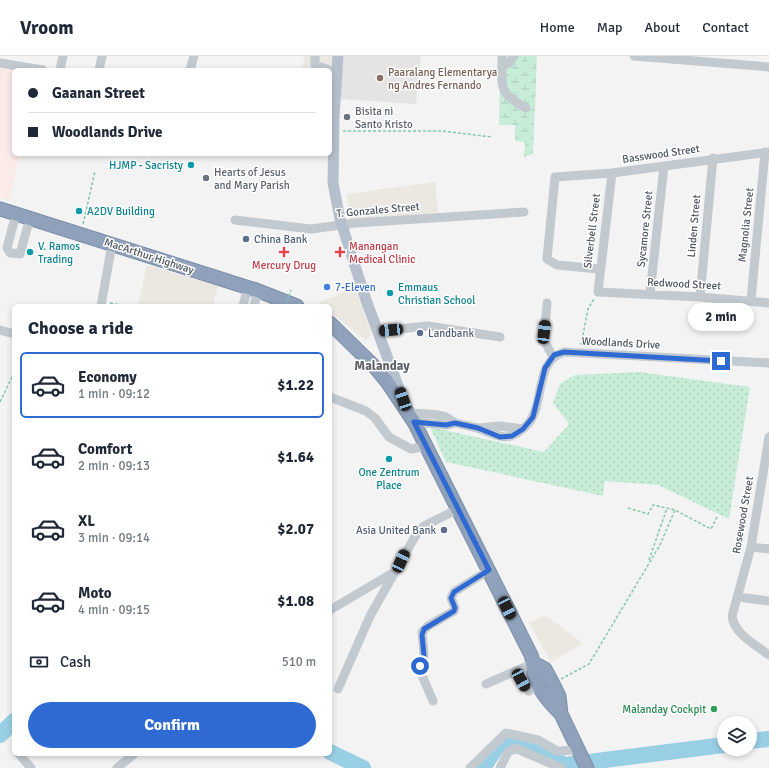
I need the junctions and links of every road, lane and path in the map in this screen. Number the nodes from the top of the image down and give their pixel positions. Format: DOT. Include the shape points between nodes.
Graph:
graph roads {
  1 [pos="63,56"];
  2 [pos="102,56"];
  3 [pos="194,56"];
  4 [pos="315,56"];
  5 [pos="338,56"];
  6 [pos="502,56"];
  7 [pos="514,56"];
  8 [pos="634,56"];
  9 [pos="668,58"];
  10 [pos="2,61"];
  11 [pos="502,67"];
  12 [pos="769,67"];
  13 [pos="34,68"];
  14 [pos="60,68"];
  15 [pos="99,68"];
  16 [pos="191,68"];
  17 [pos="324,68"];
  18 [pos="332,71"];
  19 [pos="526,108"];
  20 [pos="332,117"];
  21 [pos="334,131"];
  22 [pos="492,137"];
  23 [pos="767,152"];
  24 [pos="713,158"];
  25 [pos="664,166"];
  26 [pos="95,171"];
  27 [pos="612,173"];
  28 [pos="0,209"];
  29 [pos="524,212"];
  30 [pos="16,214"];
  31 [pos="30,218"];
  32 [pos="235,220"];
  33 [pos="342,226"];
  34 [pos="81,234"];
  35 [pos="112,244"];
  36 [pos="599,269"];
  37 [pos="253,289"];
  38 [pos="291,290"];
  39 [pos="598,292"];
  40 [pos="650,294"];
  41 [pos="700,296"];
  42 [pos="751,300"];
  43 [pos="547,303"];
  44 [pos="769,303"];
  45 [pos="101,304"];
  46 [pos="244,304"];
  47 [pos="254,304"];
  48 [pos="287,304"];
  49 [pos="292,304"];
  50 [pos="332,325"];
  51 [pos="0,330"];
  52 [pos="378,331"];
  53 [pos="12,333"];
  54 [pos="500,337"];
  55 [pos="384,347"];
  56 [pos="581,353"];
  57 [pos="553,357"];
  58 [pos="769,363"];
  59 [pos="374,366"];
  60 [pos="12,377"];
  61 [pos="332,398"];
  62 [pos="0,402"];
  63 [pos="410,415"];
  64 [pos="769,437"];
  65 [pos="426,446"];
  66 [pos="628,508"];
  67 [pos="667,508"];
  68 [pos="458,509"];
  69 [pos="675,510"];
  70 [pos="717,517"];
  71 [pos="751,547"];
  72 [pos="769,549"];
  73 [pos="649,561"];
  74 [pos="397,570"];
  75 [pos="489,570"];
  76 [pos="738,597"];
  77 [pos="769,601"];
  78 [pos="332,609"];
  79 [pos="769,655"];
  80 [pos="534,663"];
  81 [pos="516,671"];
  82 [pos="486,684"];
  83 [pos="553,684"];
  84 [pos="539,685"];
  85 [pos="338,689"];
  86 [pos="433,701"];
  87 [pos="561,714"];
  88 [pos="580,753"];
  89 [pos="21,756"];
  90 [pos="132,756"];
  91 [pos="31,768"];
  92 [pos="117,768"];
  93 [pos="470,768"];
  94 [pos="500,768"];
  95 [pos="561,768"];
  96 [pos="586,768"];
  1 -- 14 [label="street"];
  2 -- 15 [label="street"];
  3 -- 16 [label="street"];
  4 -- 17 [label="street" via="315,65"];
  5 -- 18 [label="main road"];
  6 -- 11 [label="street"];
  7 -- 11 [label="street"];
  8 -- 9 [label="street"];
  9 -- 12 [label="street"];
  10 -- 13 [label="street"];
  11 -- 19 [label="street" via="503,90 506,96"];
  18 -- 20 [label="main road"];
  20 -- 21 [label="main road"];
  21 -- 22 [label="path" via="442,131"];
  21 -- 33 [label="main road" via="333,183"];
  23 -- 24 [label="street, Basswood Street"];
  23 -- 42 [label="street, Magnolia Street"];
  24 -- 25 [label="street, Basswood Street"];
  24 -- 41 [label="street, Linden Street"];
  25 -- 27 [label="street, Basswood Street"];
  25 -- 40 [label="street, Sycamore Street"];
  26 -- 34 [label="path"];
  27 -- 36 [label="street, Silverbell Street"];
  27 -- 36 [label="street, Basswood Street" via="555,177 547,259 557,265"];
  28 -- 30 [label="highway, MacArthur Highway"];
  29 -- 33 [label="street, T. Gonzales Street"];
  30 -- 31 [label="highway, MacArthur Highway"];
  30 -- 31 [label="street" via="7,248 10,253 20,254"];
  31 -- 34 [label="highway, MacArthur Highway"];
  32 -- 33 [label="street, T. Gonzales Street" via="302,230"];
  33 -- 52 [label="main road"];
  34 -- 35 [label="highway, MacArthur Highway"];
  35 -- 37 [label="highway, MacArthur Highway"];
  35 -- 45 [label="street"];
  36 -- 39 [label="street, Silverbell Street"];
  37 -- 46 [label="street"];
  37 -- 47 [label="street"];
  37 -- 48 [label="highway, MacArthur Highway"];
  38 -- 49 [label="path, bridge"];
  39 -- 40 [label="street, Redwood Street"];
  39 -- 56 [label="path" via="588,309"];
  40 -- 41 [label="street, Redwood Street"];
  41 -- 42 [label="street, Redwood Street"];
  42 -- 44 [label="street, Redwood Street"];
  43 -- 57 [label="street" via="544,340"];
  50 -- 59 [label="highway"];
  51 -- 53 [label="street"];
  52 -- 54 [label="street" via="428,326"];
  52 -- 55 [label="main road"];
  55 -- 59 [label="main road"];
  55 -- 63 [label="main road"];
  56 -- 57 [label="street, Woodlands Drive" via="564,352"];
  56 -- 58 [label="street, Woodlands Drive"];
  57 -- 63 [label="street" via="545,368 533,417 523,429 499,426 478,428 455,423 446,425"];
  59 -- 63 [label="highway"];
  60 -- 62 [label="path"];
  61 -- 65 [label="street" via="366,411 375,418 388,436 411,449"];
  63 -- 65 [label="highway"];
  64 -- 71 [label="street, Rosewood Street"];
  65 -- 68 [label="highway"];
  66 -- 67 [label="path" via="648,514 653,505"];
  67 -- 69 [label="path"];
  67 -- 73 [label="path"];
  68 -- 74 [label="street" via="420,530"];
  68 -- 75 [label="highway"];
  69 -- 70 [label="path" via="711,529"];
  69 -- 73 [label="path" via="660,545"];
  71 -- 72 [label="street"];
  71 -- 76 [label="street, Rosewood Street"];
  73 -- 83 [label="path" via="589,664"];
  74 -- 78 [label="street"];
  74 -- 85 [label="street" via="370,616"];
  75 -- 80 [label="highway"];
  75 -- 86 [label="street" via="454,592 451,598 454,611 422,632 424,656 420,671"];
  76 -- 77 [label="street"];
  76 -- 79 [label="street, Rosewood Street" via="732,616 736,629"];
  80 -- 81 [label="street"];
  80 -- 83 [label="highway" via="545,669"];
  80 -- 84 [label="highway" via="534,674"];
  81 -- 82 [label="street"];
  81 -- 84 [label="street" via="528,691"];
  83 -- 87 [label="highway" via="559,696"];
  84 -- 87 [label="highway" via="548,701"];
  87 -- 88 [label="highway"];
  88 -- 93 [label="street" via="557,751 538,740 506,733"];
  88 -- 96 [label="highway"];
  89 -- 91 [label="street"];
  90 -- 92 [label="street"];
  94 -- 95 [label="street" via="508,752 516,748"];
}
